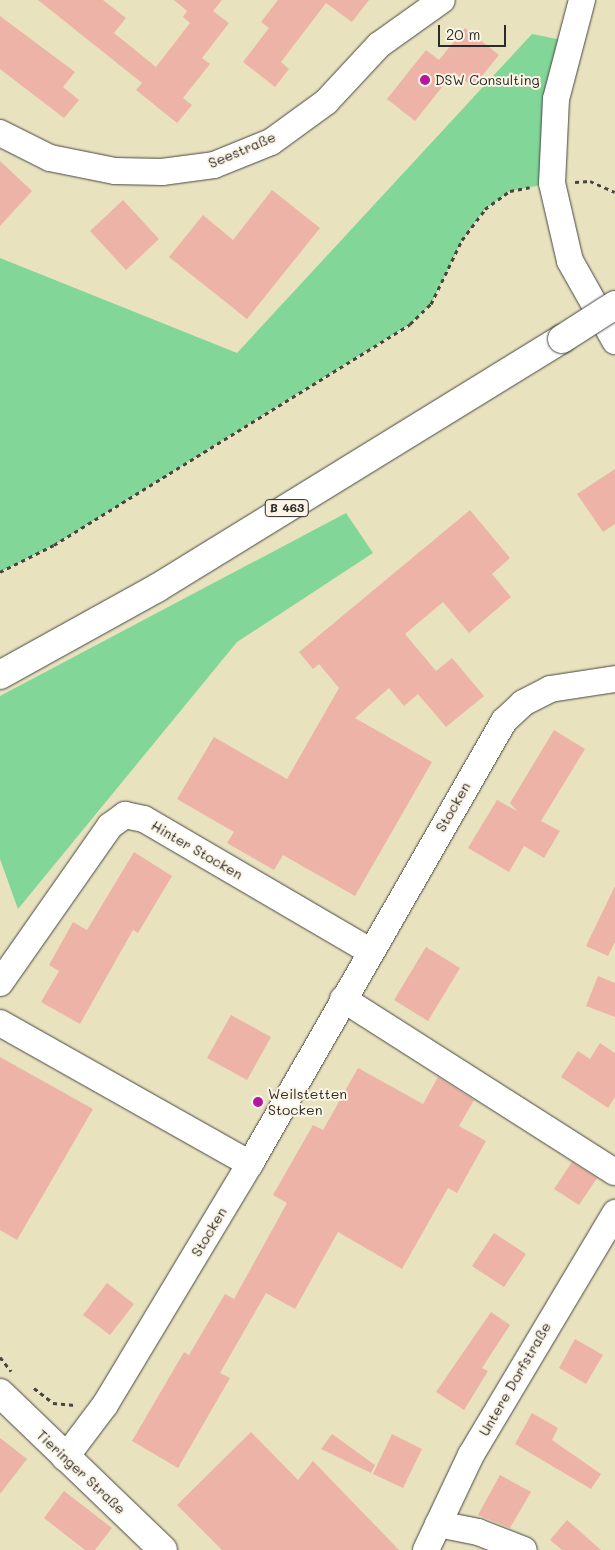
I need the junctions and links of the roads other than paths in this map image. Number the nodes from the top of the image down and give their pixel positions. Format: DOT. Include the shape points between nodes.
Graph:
graph roads {
  1 [pos="442,0"];
  2 [pos="582,0"];
  3 [pos="0,134"];
  4 [pos="615,305"];
  5 [pos="615,341"];
  6 [pos="3,673"];
  7 [pos="615,679"];
  8 [pos="370,951"];
  9 [pos="0,983"];
  10 [pos="343,999"];
  11 [pos="0,1022"];
  12 [pos="250,1164"];
  13 [pos="615,1172"];
  14 [pos="615,1213"];
  15 [pos="10,1385"];
  16 [pos="65,1458"];
  17 [pos="438,1524"];
  18 [pos="163,1550"];
  19 [pos="426,1550"];
  20 [pos="524,1550"];
  1 -- 3 [label="street, Seestraße" via="379,45 318,108 271,142 214,165 162,172 115,171 50,158"];
  2 -- 5 [label="street" via="556,99 552,183 570,261"];
  4 -- 6 [label="main road, B 463, bridge" via="156,588"];
  7 -- 8 [label="street, Stocken" via="550,689 523,703 504,721"];
  8 -- 9 [label="street, Hinter Stocken" via="144,820 125,815 110,826"];
  8 -- 10 [label="street, Stocken"];
  10 -- 12 [label="street, Stocken"];
  10 -- 13 [label="street"];
  11 -- 12 [label="street"];
  12 -- 16 [label="street, Stocken" via="106,1405"];
  14 -- 17 [label="street, Untere Dorfstraße" via="471,1455"];
  15 -- 16 [label="main road, Tieringer Straße"];
  16 -- 18 [label="main road, Tieringer Straße"];
  17 -- 19 [label="street, Untere Dorfstraße"];
  17 -- 20 [label="street" via="478,1532"];
}
